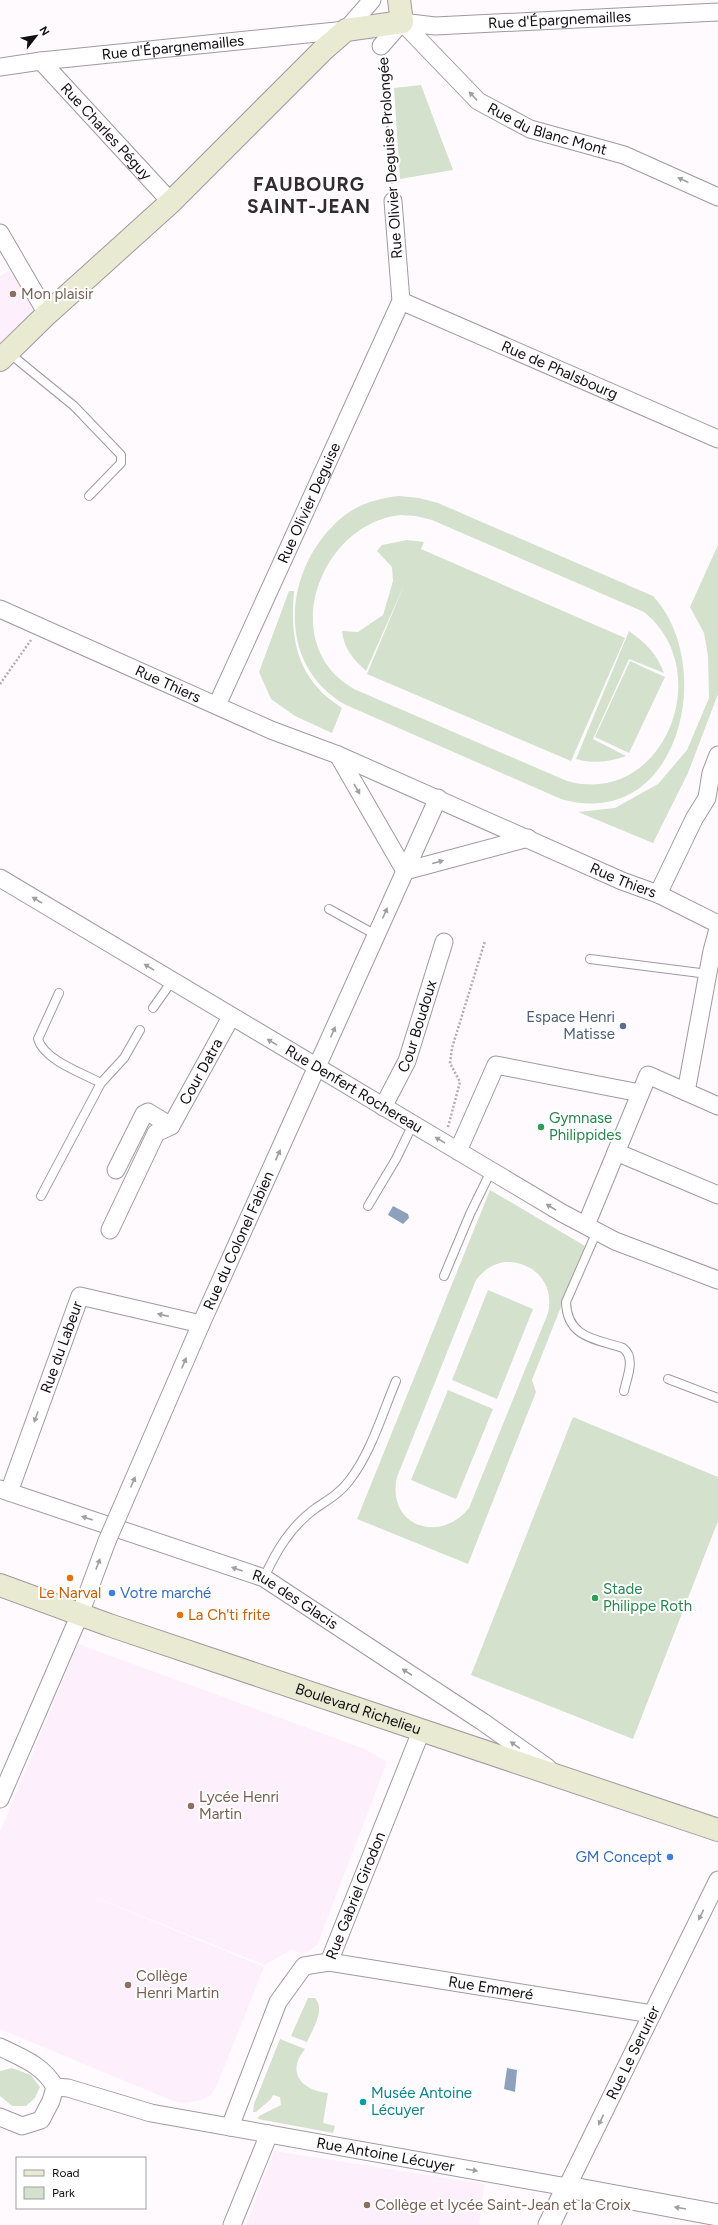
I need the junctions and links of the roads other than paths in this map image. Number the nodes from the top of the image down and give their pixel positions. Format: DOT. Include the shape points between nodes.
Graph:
graph roads {
  1 [pos="372,0"];
  2 [pos="399,0"];
  3 [pos="718,12"];
  4 [pos="402,22"];
  5 [pos="346,30"];
  6 [pos="381,46"];
  7 [pos="41,61"];
  8 [pos="0,67"];
  9 [pos="718,197"];
  10 [pos="393,201"];
  11 [pos="171,202"];
  12 [pos="0,233"];
  13 [pos="401,301"];
  14 [pos="47,314"];
  15 [pos="4,356"];
  16 [pos="718,439"];
  17 [pos="89,496"];
  18 [pos="0,609"];
  19 [pos="217,704"];
  20 [pos="338,755"];
  21 [pos="718,755"];
  22 [pos="438,798"];
  23 [pos="712,800"];
  24 [pos="528,838"];
  25 [pos="405,871"];
  26 [pos="0,878"];
  27 [pos="658,894"];
  28 [pos="329,910"];
  29 [pos="718,924"];
  30 [pos="718,929"];
  31 [pos="376,935"];
  32 [pos="444,942"];
  33 [pos="590,959"];
  34 [pos="708,974"];
  35 [pos="172,981"];
  36 [pos="60,993"];
  37 [pos="153,1008"];
  38 [pos="231,1017"];
  39 [pos="140,1030"];
  40 [pos="318,1068"];
  41 [pos="102,1083"];
  42 [pos="686,1092"];
  43 [pos="640,1093"];
  44 [pos="718,1106"];
  45 [pos="383,1107"];
  46 [pos="413,1124"];
  47 [pos="171,1126"];
  48 [pos="451,1147"];
  49 [pos="616,1152"];
  50 [pos="116,1170"];
  51 [pos="491,1171"];
  52 [pos="718,1195"];
  53 [pos="41,1196"];
  54 [pos="368,1206"];
  55 [pos="591,1228"];
  56 [pos="110,1230"];
  57 [pos="444,1276"];
  58 [pos="718,1280"];
  59 [pos="200,1324"];
  60 [pos="668,1379"];
  61 [pos="396,1382"];
  62 [pos="624,1391"];
  63 [pos="718,1398"];
  64 [pos="5,1490"];
  65 [pos="264,1578"];
  66 [pos="0,1585"];
  67 [pos="80,1614"];
  68 [pos="422,1729"];
  69 [pos="558,1775"];
  70 [pos="0,1799"];
  71 [pos="718,1830"];
  72 [pos="718,1880"];
  73 [pos="328,1962"];
  74 [pos="652,2014"];
  75 [pos="0,2047"];
  76 [pos="55,2087"];
  77 [pos="0,2117"];
  78 [pos="230,2127"];
  79 [pos="269,2134"];
  80 [pos="568,2188"];
  81 [pos="718,2215"];
  82 [pos="232,2225"];
  83 [pos="549,2225"];
  1 -- 5 [label="street"];
  2 -- 4 [label="main road"];
  3 -- 4 [label="street, Rue d'Épargnemailles" via="435,26"];
  4 -- 5 [label="main road"];
  4 -- 6 [label="street, Rue Olivier Deguise Prolongée"];
  9 -- 4 [label="street, Rue du Blanc Mont, one-way" via="624,155 530,129 478,101"];
  5 -- 7 [label="street, Rue d'Épargnemailles"];
  5 -- 11 [label="main road"];
  7 -- 8 [label="street, Rue d'Épargnemailles"];
  7 -- 11 [label="street, Rue Charles Péguy"];
  10 -- 13 [label="street, Rue Olivier Deguise Prolongée"];
  11 -- 14 [label="main road"];
  12 -- 14 [label="street"];
  13 -- 16 [label="street, Rue de Phalsbourg"];
  13 -- 19 [label="street, Rue Olivier Deguise"];
  14 -- 15 [label="main road"];
  15 -- 17 [label="lane" via="74,406 122,455 122,463"];
  18 -- 19 [label="street, Rue Thiers"];
  19 -- 20 [label="street, Rue Thiers" via="271,730"];
  20 -- 22 [label="street, Rue Thiers"];
  20 -- 25 [label="street, one-way"];
  21 -- 23 [label="street" via="711,772"];
  22 -- 24 [label="street, Rue Thiers"];
  22 -- 25 [label="street, Rue du Colonel Fabien"];
  23 -- 27 [label="street" via="694,819"];
  25 -- 24 [label="street, one-way"];
  24 -- 27 [label="street, Rue Thiers" via="622,881"];
  31 -- 25 [label="street, Rue du Colonel Fabien, one-way"];
  35 -- 26 [label="street, Rue Denfert Rochereau, one-way"];
  27 -- 29 [label="street, Rue Thiers"];
  28 -- 31 [label="lane"];
  30 -- 34 [label="street"];
  40 -- 31 [label="street, Rue du Colonel Fabien, one-way"];
  32 -- 45 [label="street, Cour Boudoux" via="407,1062"];
  33 -- 34 [label="lane"];
  34 -- 42 [label="street"];
  35 -- 37 [label="lane"];
  35 -- 38 [label="street, Rue Denfert Rochereau"];
  36 -- 41 [label="lane" via="38,1039 40,1047 48,1054"];
  40 -- 38 [label="street, Rue Denfert Rochereau, one-way"];
  38 -- 47 [label="street, Cour Datra"];
  39 -- 41 [label="lane" via="124,1058"];
  40 -- 45 [label="street, Rue Denfert Rochereau"];
  59 -- 40 [label="street, Rue du Colonel Fabien, one-way"];
  41 -- 53 [label="lane"];
  42 -- 43 [label="street" via="648,1075"];
  42 -- 44 [label="street"];
  43 -- 48 [label="street" via="496,1064"];
  43 -- 49 [label="street"];
  45 -- 46 [label="street, Rue Denfert Rochereau"];
  48 -- 46 [label="street, Rue Denfert Rochereau, one-way"];
  46 -- 54 [label="lane"];
  47 -- 50 [label="street" via="148,1112 144,1114"];
  47 -- 56 [label="street" via="156,1132"];
  48 -- 51 [label="street, Rue Denfert Rochereau"];
  49 -- 52 [label="street"];
  49 -- 55 [label="street"];
  55 -- 51 [label="street, Rue Denfert Rochereau, one-way"];
  51 -- 57 [label="lane"];
  55 -- 58 [label="street, Rue Denfert Rochereau" via="615,1241"];
  55 -- 62 [label="lane" via="566,1302 566,1314 572,1327 579,1333 629,1352 631,1359"];
  59 -- 64 [label="street, Rue du Labeur, one-way" via="80,1296"];
  67 -- 59 [label="street, Rue du Colonel Fabien, one-way, bridge" via="107,1541"];
  60 -- 63 [label="lane"];
  61 -- 65 [label="lane" via="362,1460 349,1482 315,1509 285,1538"];
  65 -- 64 [label="street, Rue des Glacis, one-way"];
  69 -- 65 [label="street, Rue des Glacis, one-way" via="483,1722"];
  66 -- 67 [label="main road, Boulevard Richelieu"];
  67 -- 68 [label="main road, Boulevard Richelieu"];
  67 -- 70 [label="street, Rue du Colonel Fabien"];
  68 -- 69 [label="main road, Boulevard Richelieu"];
  68 -- 73 [label="street, Rue Gabriel Girodon"];
  69 -- 71 [label="main road, Boulevard Richelieu"];
  72 -- 74 [label="street, Rue Le Serurier, one-way"];
  73 -- 74 [label="street, Rue Emmeré"];
  73 -- 78 [label="street, Rue Gabriel Girodon" via="304,1966 278,2002"];
  74 -- 80 [label="street, Rue Le Serurier, one-way"];
  75 -- 76 [label="street" via="48,2074"];
  76 -- 77 [label="street" via="41,2120 22,2126"];
  76 -- 78 [label="street, Rue Antoine Lécuyer" via="68,2088 151,2113"];
  78 -- 79 [label="street, Rue Antoine Lécuyer"];
  79 -- 80 [label="street, Rue Antoine Lécuyer, one-way"];
  79 -- 82 [label="street"];
  81 -- 80 [label="street, Rue Antoine Lécuyer, one-way"];
  80 -- 83 [label="street, Rue Le Serurier"];
}
